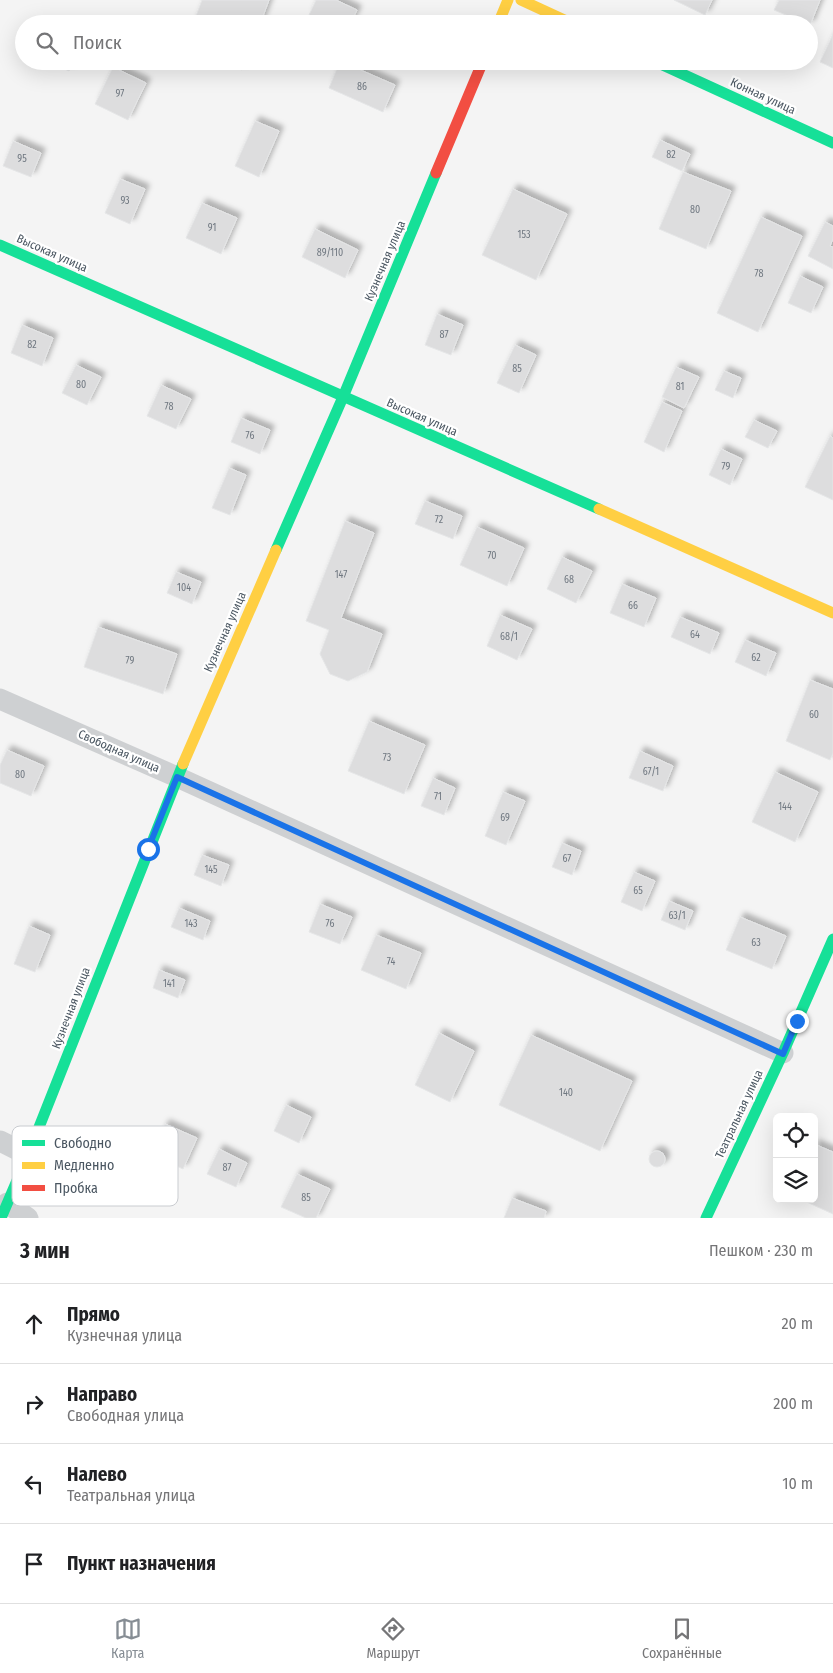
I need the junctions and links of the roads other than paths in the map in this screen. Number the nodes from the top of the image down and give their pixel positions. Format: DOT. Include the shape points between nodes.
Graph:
graph roads {
  1 [pos="508,0"];
  2 [pos="521,0"];
  3 [pos="502,15"];
  4 [pos="554,15"];
  5 [pos="479,70"];
  6 [pos="674,70"];
  7 [pos="833,143"];
  8 [pos="0,245"];
  9 [pos="343,398"];
  10 [pos="833,613"];
  11 [pos="0,699"];
  12 [pos="177,777"];
  13 [pos="833,939"];
  14 [pos="783,1054"];
  15 [pos="39,1126"];
  16 [pos="0,1141"];
  17 [pos="12,1147"];
  18 [pos="12,1192"];
  19 [pos="4,1211"];
  20 [pos="28,1218"];
  21 [pos="706,1218"];
  1 -- 3 [label="street"];
  2 -- 4 [label="street"];
  5 -- 9 [label="street, Кузнечная улица"];
  6 -- 7 [label="street, Конная улица"];
  8 -- 9 [label="street, Высокая улица"];
  9 -- 10 [label="street, Высокая улица"];
  9 -- 12 [label="street, Кузнечная улица"];
  11 -- 12 [label="street, Свободная улица"];
  12 -- 14 [label="street, Свободная улица"];
  12 -- 15 [label="street, Кузнечная улица"];
  13 -- 14 [label="street, Театральная улица"];
  14 -- 21 [label="street, Театральная улица"];
  16 -- 17 [label="street"];
  18 -- 19 [label="street, Кузнечная улица"];
  19 -- 20 [label="street"];
}
